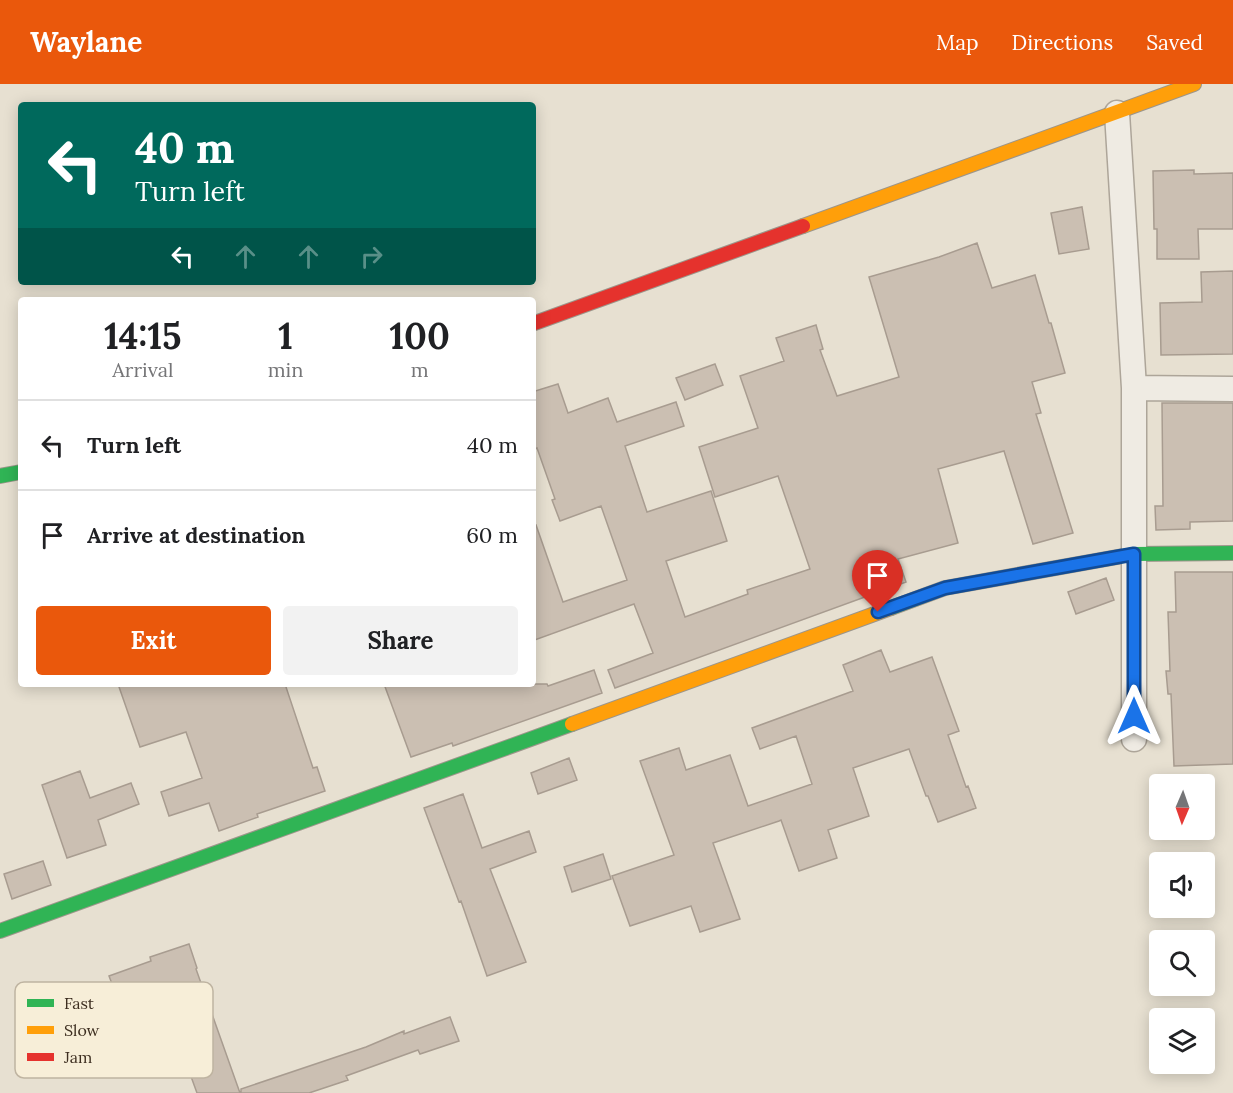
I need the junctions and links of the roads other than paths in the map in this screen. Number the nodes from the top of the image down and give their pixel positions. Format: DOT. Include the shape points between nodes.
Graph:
graph roads {
  1 [pos="1194,84"];
  2 [pos="1117,113"];
  3 [pos="536,323"];
  4 [pos="1134,388"];
  5 [pos="1233,389"];
  6 [pos="18,473"];
  7 [pos="0,476"];
  8 [pos="1233,553"];
  9 [pos="1134,554"];
  10 [pos="1134,739"];
  11 [pos="0,931"];
  1 -- 2 [label="street"];
  2 -- 3 [label="street"];
  2 -- 4 [label="street"];
  4 -- 5 [label="street"];
  4 -- 9 [label="street"];
  6 -- 7 [label="street"];
  8 -- 9 [label="street"];
  9 -- 10 [label="street"];
  9 -- 11 [label="street" via="945,588"];
}
